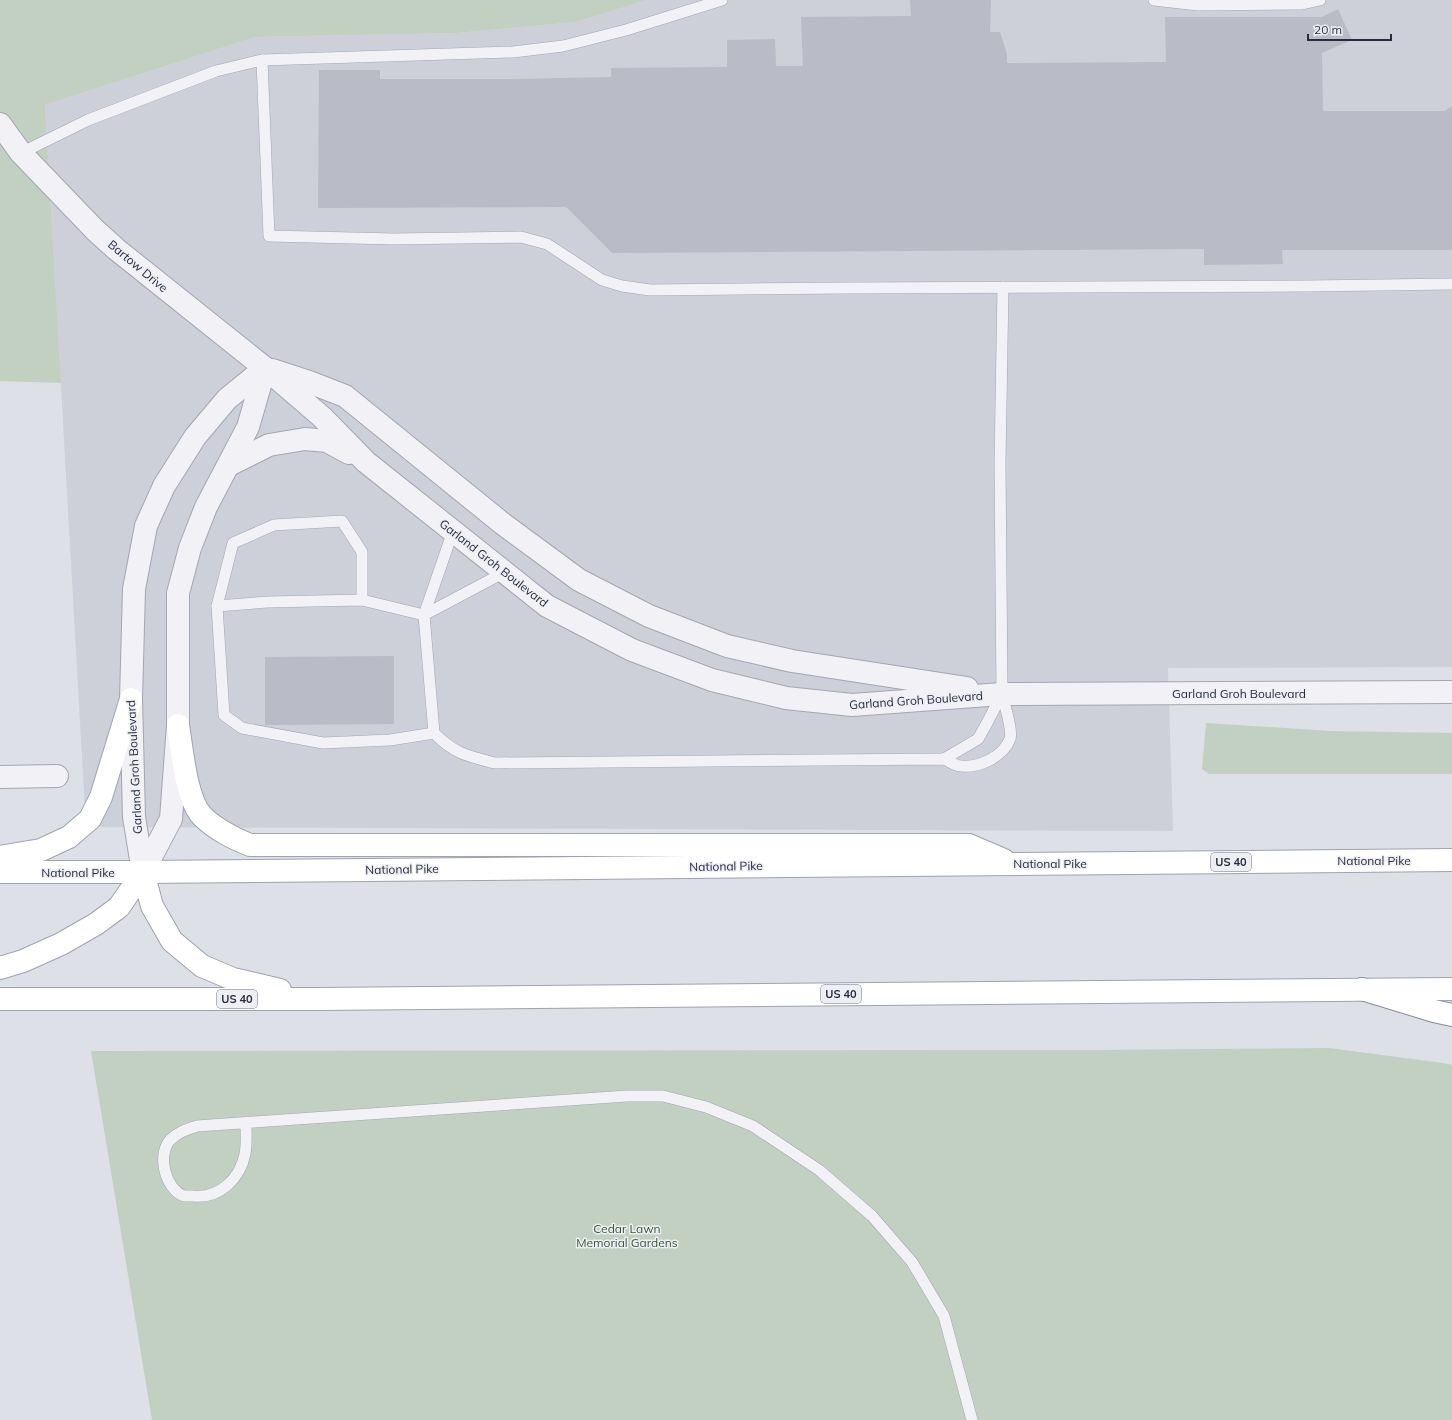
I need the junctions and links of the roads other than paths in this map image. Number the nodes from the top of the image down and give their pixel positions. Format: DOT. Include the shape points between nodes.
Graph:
graph roads {
  1 [pos="722,0"];
  2 [pos="1154,0"];
  3 [pos="1320,0"];
  4 [pos="262,60"];
  5 [pos="0,111"];
  6 [pos="0,124"];
  7 [pos="21,153"];
  8 [pos="1452,284"];
  9 [pos="1003,287"];
  10 [pos="265,368"];
  11 [pos="366,462"];
  12 [pos="229,465"];
  13 [pos="453,531"];
  14 [pos="505,572"];
  15 [pos="362,600"];
  16 [pos="217,606"];
  17 [pos="424,615"];
  18 [pos="1452,692"];
  19 [pos="1002,694"];
  20 [pos="131,699"];
  21 [pos="178,725"];
  22 [pos="434,734"];
  23 [pos="944,759"];
  24 [pos="57,776"];
  25 [pos="0,777"];
  26 [pos="0,857"];
  27 [pos="1452,860"];
  28 [pos="1011,863"];
  29 [pos="0,872"];
  30 [pos="143,872"];
  31 [pos="0,968"];
  32 [pos="1452,988"];
  33 [pos="1362,989"];
  34 [pos="0,999"];
  35 [pos="320,999"];
  36 [pos="1452,1015"];
  37 [pos="246,1123"];
  38 [pos="972,1420"];
  1 -- 4 [label="lane" via="626,30 563,46 513,52"];
  2 -- 3 [label="lane" via="1198,6 1302,4"];
  4 -- 7 [label="lane" via="216,71 102,115"];
  4 -- 9 [label="lane" via="269,236 394,239 521,237 547,244 602,280 650,290"];
  5 -- 7 [label="street, Bartow Drive"];
  6 -- 7 [label="street, Bartow Drive"];
  7 -- 10 [label="street, Bartow Drive" via="116,249"];
  8 -- 9 [label="lane"];
  9 -- 19 [label="lane" via="1000,463"];
  10 -- 11 [label="street, Garland Groh Boulevard" via="322,417"];
  10 -- 12 [label="street, Garland Groh Boulevard" via="248,427"];
  10 -- 19 [label="street, Garland Groh Boulevard" via="345,396 503,524 580,580 649,616 727,646 792,661"];
  10 -- 20 [label="street, Garland Groh Boulevard" via="227,399 195,437 164,486 146,526 134,589"];
  11 -- 12 [label="street" via="327,441 305,439 269,445"];
  11 -- 13 [label="street, Garland Groh Boulevard"];
  12 -- 21 [label="street, Garland Groh Boulevard" via="206,507 190,548 178,593"];
  13 -- 14 [label="street, Garland Groh Boulevard"];
  13 -- 17 [label="lane"];
  14 -- 17 [label="lane"];
  14 -- 19 [label="street, Garland Groh Boulevard" via="547,606 632,650 712,680 756,691 786,698 852,705"];
  15 -- 16 [label="lane"];
  15 -- 16 [label="lane" via="362,552 342,521 274,525 233,543"];
  15 -- 17 [label="lane"];
  16 -- 22 [label="lane" via="224,715 242,728 323,743 390,740"];
  17 -- 22 [label="lane"];
  18 -- 19 [label="street, Garland Groh Boulevard"];
  19 -- 23 [label="lane" via="978,739"];
  19 -- 23 [label="lane" via="1010,739 1003,750 983,764 970,767 959,766"];
  20 -- 26 [label="main road" via="101,798 90,819 69,838 41,850"];
  20 -- 30 [label="street, Garland Groh Boulevard" via="134,817"];
  21 -- 28 [label="main road" via="190,795 202,816 226,835 250,845 969,845"];
  21 -- 30 [label="street, Garland Groh Boulevard" via="171,819"];
  22 -- 23 [label="lane" via="461,754 495,763"];
  24 -- 25 [label="street"];
  27 -- 28 [label="main road, National Pike / US 40"];
  28 -- 30 [label="main road, National Pike / US 40"];
  29 -- 30 [label="main road, National Pike / US 40"];
  30 -- 31 [label="main road" via="119,907 96,924 61,944"];
  30 -- 35 [label="main road" via="152,906 172,941 202,966 233,979"];
  32 -- 33 [label="main road, US 40"];
  33 -- 35 [label="main road, US 40"];
  33 -- 36 [label="main road"];
  34 -- 35 [label="main road, US 40"];
  37 -- 37 [label="lane" via="197,1126 181,1131 169,1142 164,1155 164,1169 170,1184 184,1196 204,1197 221,1190 237,1176 245,1154"];
  37 -- 38 [label="lane" via="627,1096 663,1096 706,1107 753,1126 819,1170 872,1216 912,1262 944,1316"];
}
